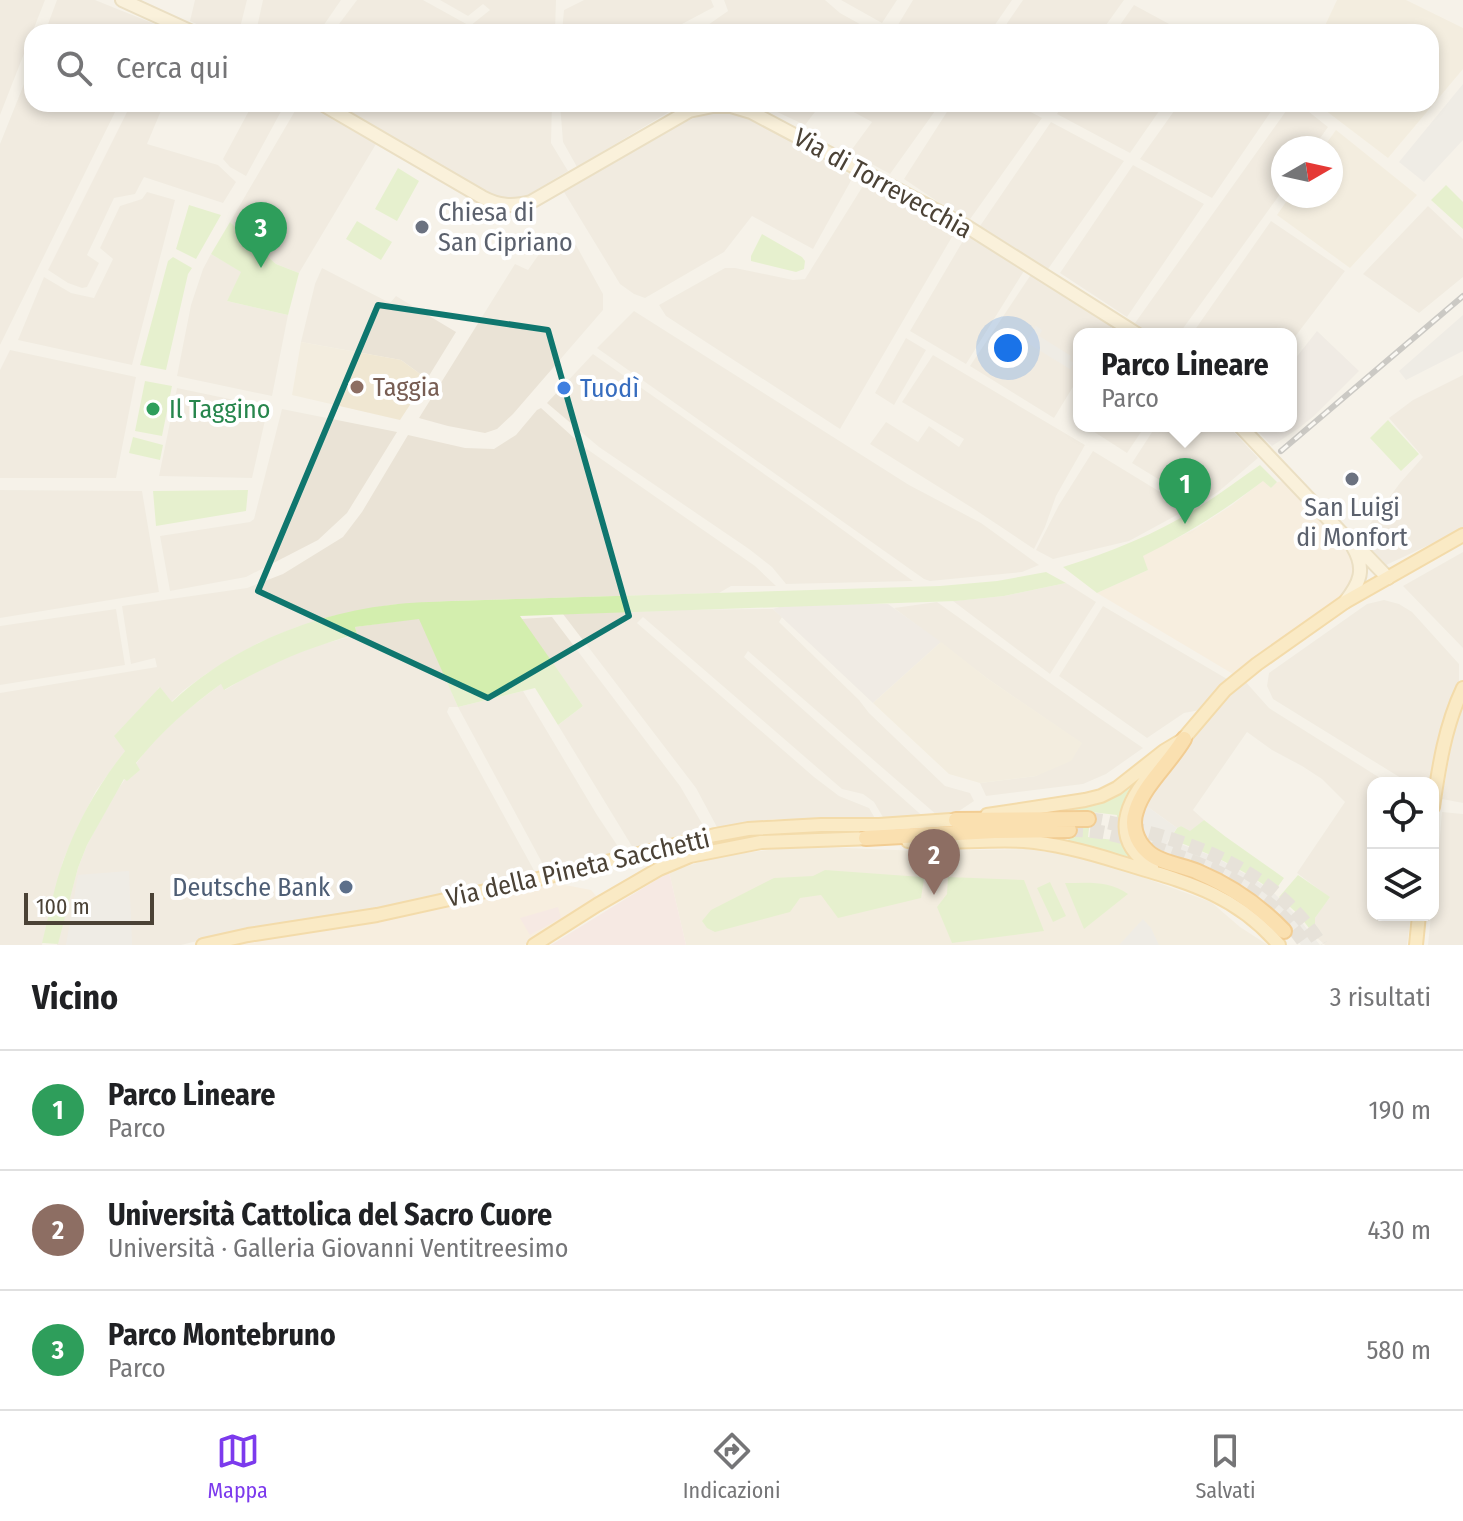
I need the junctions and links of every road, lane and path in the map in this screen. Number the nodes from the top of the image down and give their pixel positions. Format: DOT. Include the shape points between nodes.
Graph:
graph roads {
  1 [pos="122,0"];
  2 [pos="174,24"];
  3 [pos="336,112"];
  4 [pos="687,112"];
  5 [pos="749,112"];
  6 [pos="1127,328"];
  7 [pos="1246,432"];
  8 [pos="1463,535"];
  9 [pos="1352,544"];
  10 [pos="1388,578"];
  11 [pos="1345,602"];
  12 [pos="1463,688"];
  13 [pos="1184,739"];
  14 [pos="1438,777"];
  15 [pos="1088,819"];
  16 [pos="956,820"];
  17 [pos="1069,830"];
  18 [pos="866,838"];
  19 [pos="1165,875"];
  20 [pos="1418,921"];
  21 [pos="1281,938"];
  22 [pos="203,945"];
  23 [pos="534,945"];
  24 [pos="1416,945"];
  1 -- 2 [label="main road"];
  3 -- 4 [label="main road, Via di Torrevecchia" via="504,206 536,200"];
  5 -- 6 [label="main road, Via di Torrevecchia" via="962,224"];
  7 -- 9 [label="main road"];
  8 -- 10 [label="main road"];
  9 -- 10 [label="main road"];
  9 -- 11 [label="main road" via="1360,571"];
  10 -- 11 [label="main road"];
  11 -- 13 [label="main road" via="1234,681"];
  12 -- 14 [label="main road" via="1449,722"];
  13 -- 16 [label="main road, Via della Pineta Sacchetti" via="1095,798"];
  13 -- 19 [label="main road" via="1141,784 1126,816 1132,848"];
  13 -- 21 [label="highway" via="1139,803 1134,821 1138,839 1153,856 1243,896 1263,911"];
  15 -- 16 [label="highway"];
  16 -- 22 [label="main road, Via della Pineta Sacchetti" via="748,829 377,915"];
  17 -- 18 [label="highway"];
  18 -- 19 [label="main road, Via della Pineta Sacchetti" via="1056,845"];
  18 -- 23 [label="main road, Via della Pineta Sacchetti" via="761,842 690,856"];
  19 -- 21 [label="main road" via="1221,897"];
  20 -- 24 [label="main road"];
}
